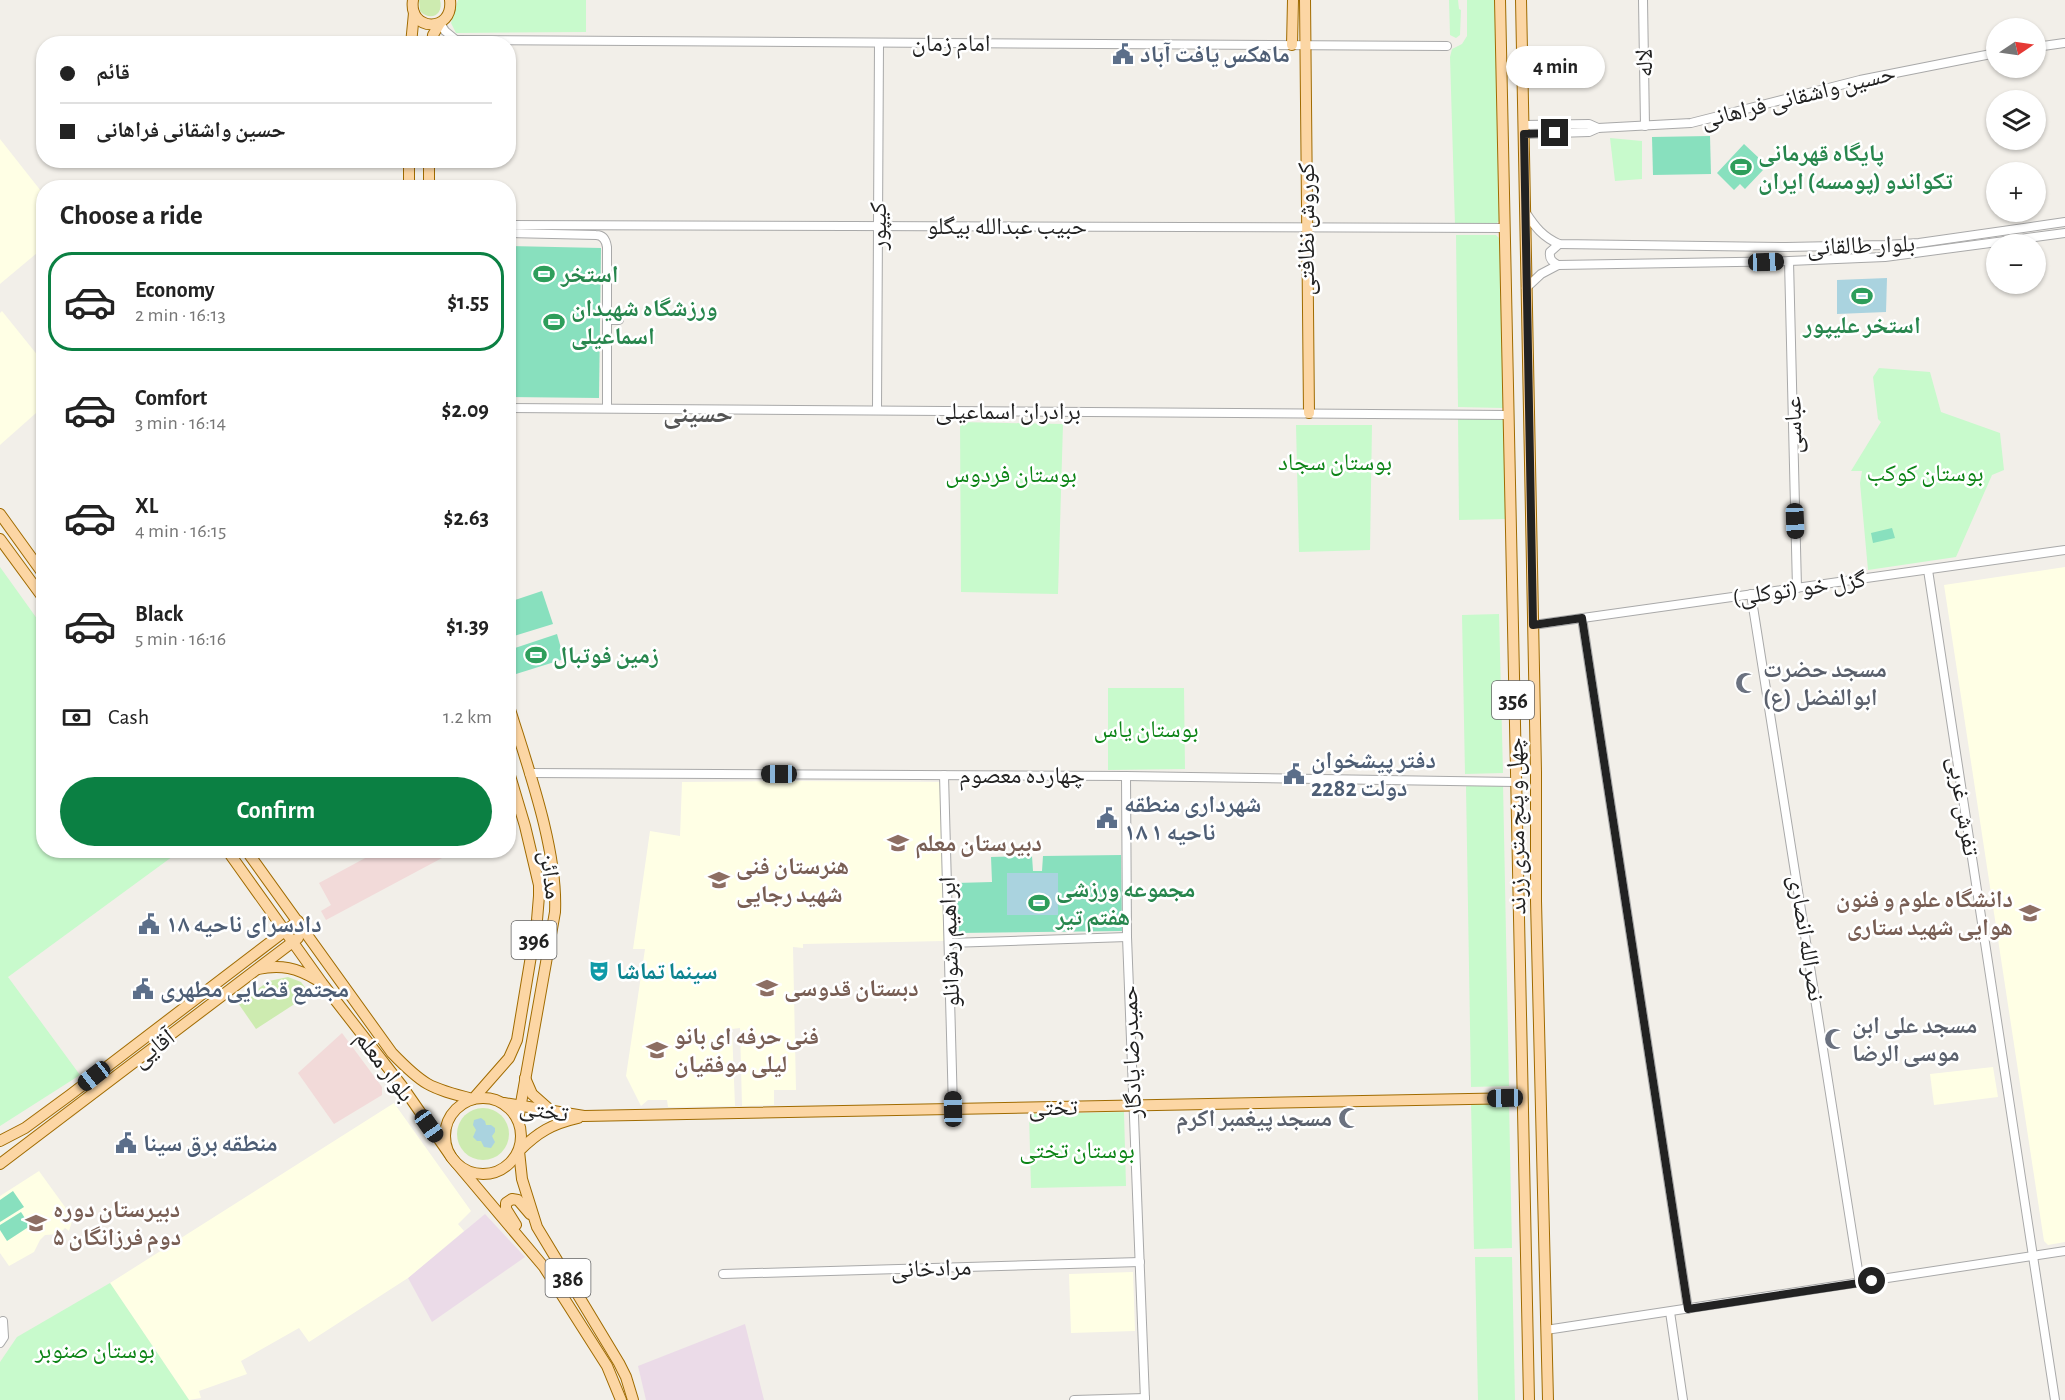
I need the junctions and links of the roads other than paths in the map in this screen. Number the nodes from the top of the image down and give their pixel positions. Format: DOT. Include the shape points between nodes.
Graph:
graph roads {
  1 [pos="413,0"];
  2 [pos="1293,0"];
  3 [pos="1305,0"];
  4 [pos="1500,0"];
  5 [pos="1521,0"];
  6 [pos="1643,0"];
  7 [pos="451,2"];
  8 [pos="414,14"];
  9 [pos="440,23"];
  10 [pos="412,36"];
  11 [pos="433,36"];
  12 [pos="451,36"];
  13 [pos="516,40"];
  14 [pos="2065,42"];
  15 [pos="879,43"];
  16 [pos="1292,45"];
  17 [pos="1305,45"];
  18 [pos="2046,45"];
  19 [pos="1447,46"];
  20 [pos="1986,55"];
  21 [pos="1501,63"];
  22 [pos="1522,68"];
  23 [pos="1645,126"];
  24 [pos="1503,130"];
  25 [pos="1523,130"];
  26 [pos="1526,213"];
  27 [pos="2065,222"];
  28 [pos="516,225"];
  29 [pos="878,226"];
  30 [pos="1306,227"];
  31 [pos="1505,228"];
  32 [pos="516,233"];
  33 [pos="2065,233"];
  34 [pos="1919,243"];
  35 [pos="1559,244"];
  36 [pos="1920,254"];
  37 [pos="1789,261"];
  38 [pos="1558,265"];
  39 [pos="1526,288"];
  40 [pos="608,320"];
  41 [pos="619,320"];
  42 [pos="516,408"];
  43 [pos="608,408"];
  44 [pos="877,410"];
  45 [pos="1309,413"];
  46 [pos="1508,415"];
  47 [pos="0,514"];
  48 [pos="0,539"];
  49 [pos="2065,550"];
  50 [pos="36,564"];
  51 [pos="1928,570"];
  52 [pos="36,587"];
  53 [pos="1797,588"];
  54 [pos="1751,594"];
  55 [pos="1582,618"];
  56 [pos="1533,625"];
  57 [pos="516,730"];
  58 [pos="529,774"];
  59 [pos="944,775"];
  60 [pos="1126,776"];
  61 [pos="1515,782"];
  62 [pos="516,796"];
  63 [pos="233,858"];
  64 [pos="252,858"];
  65 [pos="274,915"];
  66 [pos="298,921"];
  67 [pos="285,931"];
  68 [pos="306,932"];
  69 [pos="1127,937"];
  70 [pos="293,941"];
  71 [pos="269,943"];
  72 [pos="949,943"];
  73 [pos="255,969"];
  74 [pos="322,983"];
  75 [pos="525,1078"];
  76 [pos="473,1098"];
  77 [pos="1522,1098"];
  78 [pos="504,1103"];
  79 [pos="1132,1105"];
  80 [pos="520,1106"];
  81 [pos="953,1109"];
  82 [pos="552,1112"];
  83 [pos="584,1116"];
  84 [pos="518,1120"];
  85 [pos="0,1141"];
  86 [pos="519,1151"];
  87 [pos="452,1158"];
  88 [pos="0,1164"];
  89 [pos="532,1216"];
  90 [pos="529,1248"];
  91 [pos="2065,1251"];
  92 [pos="2034,1256"];
  93 [pos="1140,1263"];
  94 [pos="723,1274"];
  95 [pos="1526,1280"];
  96 [pos="1545,1280"];
  97 [pos="1860,1283"];
  98 [pos="1688,1309"];
  99 [pos="1670,1312"];
  100 [pos="3,1321"];
  101 [pos="1546,1330"];
  102 [pos="1528,1333"];
  103 [pos="0,1343"];
  104 [pos="1528,1394"];
  105 [pos="1548,1397"];
  106 [pos="1145,1399"];
  107 [pos="621,1400"];
  108 [pos="633,1400"];
  109 [pos="1074,1400"];
  110 [pos="1683,1400"];
  111 [pos="2055,1400"];
  1 -- 8 [label="main road"];
  2 -- 16 [label="main road"];
  3 -- 17 [label="main road, کوروش نظافتی"];
  4 -- 21 [label="main road, چهل و پنج متری زرند / 356"];
  5 -- 22 [label="main road, چهل و پنج متری زرند / 356"];
  6 -- 23 [label="street, لاله"];
  7 -- 9 [label="main road" via="449,14"];
  8 -- 9 [label="main road" via="425,24"];
  8 -- 10 [label="main road"];
  9 -- 11 [label="main road"];
  9 -- 12 [label="street"];
  13 -- 15 [label="street, امام زمان"];
  14 -- 18 [label="street"];
  15 -- 16 [label="street, امام زمان"];
  15 -- 29 [label="street, کیپور"];
  16 -- 17 [label="street, امام زمان"];
  17 -- 19 [label="street, امام زمان"];
  17 -- 30 [label="main road, کوروش نظافتی"];
  20 -- 23 [label="street, حسین واشقانی فراهانی" via="1860,80 1691,123"];
  21 -- 22 [label="main road" via="1510,85 1519,81"];
  21 -- 24 [label="main road, چهل و پنج متری زرند / 356"];
  22 -- 25 [label="main road, چهل و پنج متری زرند / 356"];
  23 -- 25 [label="street, حسین واشقانی فراهانی" via="1598,128 1589,132"];
  24 -- 25 [label="main road"];
  24 -- 31 [label="main road, چهل و پنج متری زرند / 356"];
  25 -- 26 [label="main road, چهل و پنج متری زرند / 356"];
  26 -- 35 [label="street" via="1535,228"];
  26 -- 39 [label="main road, چهل و پنج متری زرند / 356"];
  27 -- 34 [label="street, بلوار طالقانی"];
  28 -- 29 [label="street, حبیب عبدالله بیگلو"];
  29 -- 30 [label="street, حبیب عبدالله بیگلو"];
  29 -- 44 [label="street, کیپور"];
  30 -- 31 [label="street, حبیب عبدالله بیگلو"];
  30 -- 45 [label="main road, کوروش نظافتی"];
  31 -- 46 [label="main road, چهل و پنج متری زرند / 356"];
  32 -- 40 [label="street" via="600,235 606,240"];
  33 -- 36 [label="street, بلوار طالقانی"];
  34 -- 35 [label="street, بلوار طالقانی" via="1786,247"];
  34 -- 36 [label="street"];
  35 -- 38 [label="street" via="1549,256"];
  36 -- 37 [label="street, بلوار طالقانی"];
  37 -- 38 [label="street, بلوار طالقانی"];
  37 -- 53 [label="street, عباسی"];
  38 -- 39 [label="street"];
  39 -- 56 [label="main road, چهل و پنج متری زرند / 356"];
  40 -- 41 [label="street"];
  40 -- 43 [label="street"];
  42 -- 43 [label="street, برادران اسماعیلی"];
  43 -- 44 [label="street, برادران اسماعیلی"];
  44 -- 45 [label="street, برادران اسماعیلی"];
  45 -- 46 [label="street, برادران اسماعیلی"];
  46 -- 61 [label="main road, چهل و پنج متری زرند / 356"];
  47 -- 50 [label="main road"];
  48 -- 52 [label="main road"];
  49 -- 51 [label="street, گزل خو (توکلی)"];
  51 -- 53 [label="street, گزل خو (توکلی)"];
  51 -- 92 [label="street, تفرش غربی"];
  53 -- 54 [label="street, گزل خو (توکلی)"];
  54 -- 55 [label="street, گزل خو (توکلی)"];
  54 -- 97 [label="street, نصرالله انصاری"];
  55 -- 56 [label="street, گزل خو (توکلی)"];
  55 -- 98 [label="street"];
  56 -- 96 [label="main road, چهل و پنج متری زرند / 356"];
  57 -- 58 [label="main road, مدائن / 396"];
  58 -- 59 [label="street, چهارده معصوم"];
  58 -- 75 [label="main road, مدائن / 396" via="544,828 556,897"];
  59 -- 60 [label="street, چهارده معصوم"];
  59 -- 72 [label="street, ابراهیم رشوانلو"];
  60 -- 61 [label="street, چهارده معصوم"];
  60 -- 69 [label="street, حمیدرضا یادگار"];
  61 -- 77 [label="main road, چهل و پنج متری زرند / 356"];
  62 -- 76 [label="main road, مدائن / 396" via="539,885 538,913 517,1040 509,1058"];
  63 -- 65 [label="main road, بلوار معلم / 386"];
  64 -- 66 [label="main road, بلوار معلم"];
  65 -- 67 [label="main road, بلوار معلم / 386"];
  65 -- 71 [label="main road" via="275,928"];
  66 -- 67 [label="main road, آقایی"];
  66 -- 68 [label="main road, بلوار معلم"];
  67 -- 70 [label="main road, بلوار معلم / 386"];
  67 -- 71 [label="main road, آقایی"];
  68 -- 70 [label="main road, آقایی"];
  68 -- 76 [label="main road, بلوار معلم" via="392,1053 416,1078 440,1090"];
  69 -- 72 [label="street"];
  69 -- 79 [label="street, حمیدرضا یادگار"];
  70 -- 73 [label="main road, آقایی"];
  70 -- 74 [label="main road, بلوار معلم / 386"];
  71 -- 85 [label="main road, آقایی" via="70,1095"];
  72 -- 81 [label="street, ابراهیم رشوانلو"];
  73 -- 74 [label="main road" via="288,966"];
  73 -- 88 [label="main road, آقایی"];
  74 -- 87 [label="main road, بلوار معلم / 386"];
  75 -- 80 [label="main road, مدائن / 396"];
  75 -- 82 [label="main road" via="532,1094"];
  76 -- 78 [label="main road"];
  76 -- 87 [label="main road" via="453,1112 447,1123 446,1141"];
  77 -- 79 [label="main road, تختی"];
  77 -- 95 [label="main road, چهل و پنج متری زرند / 356"];
  78 -- 80 [label="main road, تختی"];
  78 -- 84 [label="main road"];
  79 -- 81 [label="main road, تختی"];
  79 -- 93 [label="street, حمیدرضا یادگار"];
  80 -- 82 [label="main road, تختی"];
  80 -- 84 [label="main road, مدائن / 396"];
  81 -- 83 [label="main road, تختی"];
  82 -- 83 [label="main road, تختی"];
  83 -- 86 [label="main road, تختی" via="555,1123 533,1136"];
  84 -- 86 [label="main road"];
  86 -- 87 [label="main road" via="506,1167 488,1174 468,1171"];
  86 -- 89 [label="main road, 386"];
  87 -- 90 [label="main road, بلوار معلم / 386"];
  89 -- 90 [label="main road" via="518,1200 506,1203"];
  89 -- 108 [label="main road, 386" via="619,1363"];
  90 -- 107 [label="main road, بلوار معلم / 386" via="607,1366"];
  91 -- 92 [label="street"];
  92 -- 97 [label="street"];
  92 -- 111 [label="street, تفرش غربی"];
  93 -- 94 [label="street, مرادخانی"];
  93 -- 106 [label="street, حمیدرضا یادگار"];
  95 -- 96 [label="main road" via="1537,1289"];
  95 -- 102 [label="main road, چهل و پنج متری زرند / 356"];
  96 -- 101 [label="main road, چهل و پنج متری زرند / 356"];
  97 -- 98 [label="street"];
  98 -- 99 [label="street"];
  99 -- 101 [label="street"];
  99 -- 110 [label="street"];
  100 -- 103 [label="street" via="4,1337"];
  101 -- 102 [label="main road"];
  101 -- 105 [label="main road, چهل و پنج متری زرند / 356"];
  102 -- 104 [label="main road, چهل و پنج متری زرند / 356"];
  104 -- 105 [label="main road" via="1538,1378"];
  106 -- 109 [label="street"];
}
